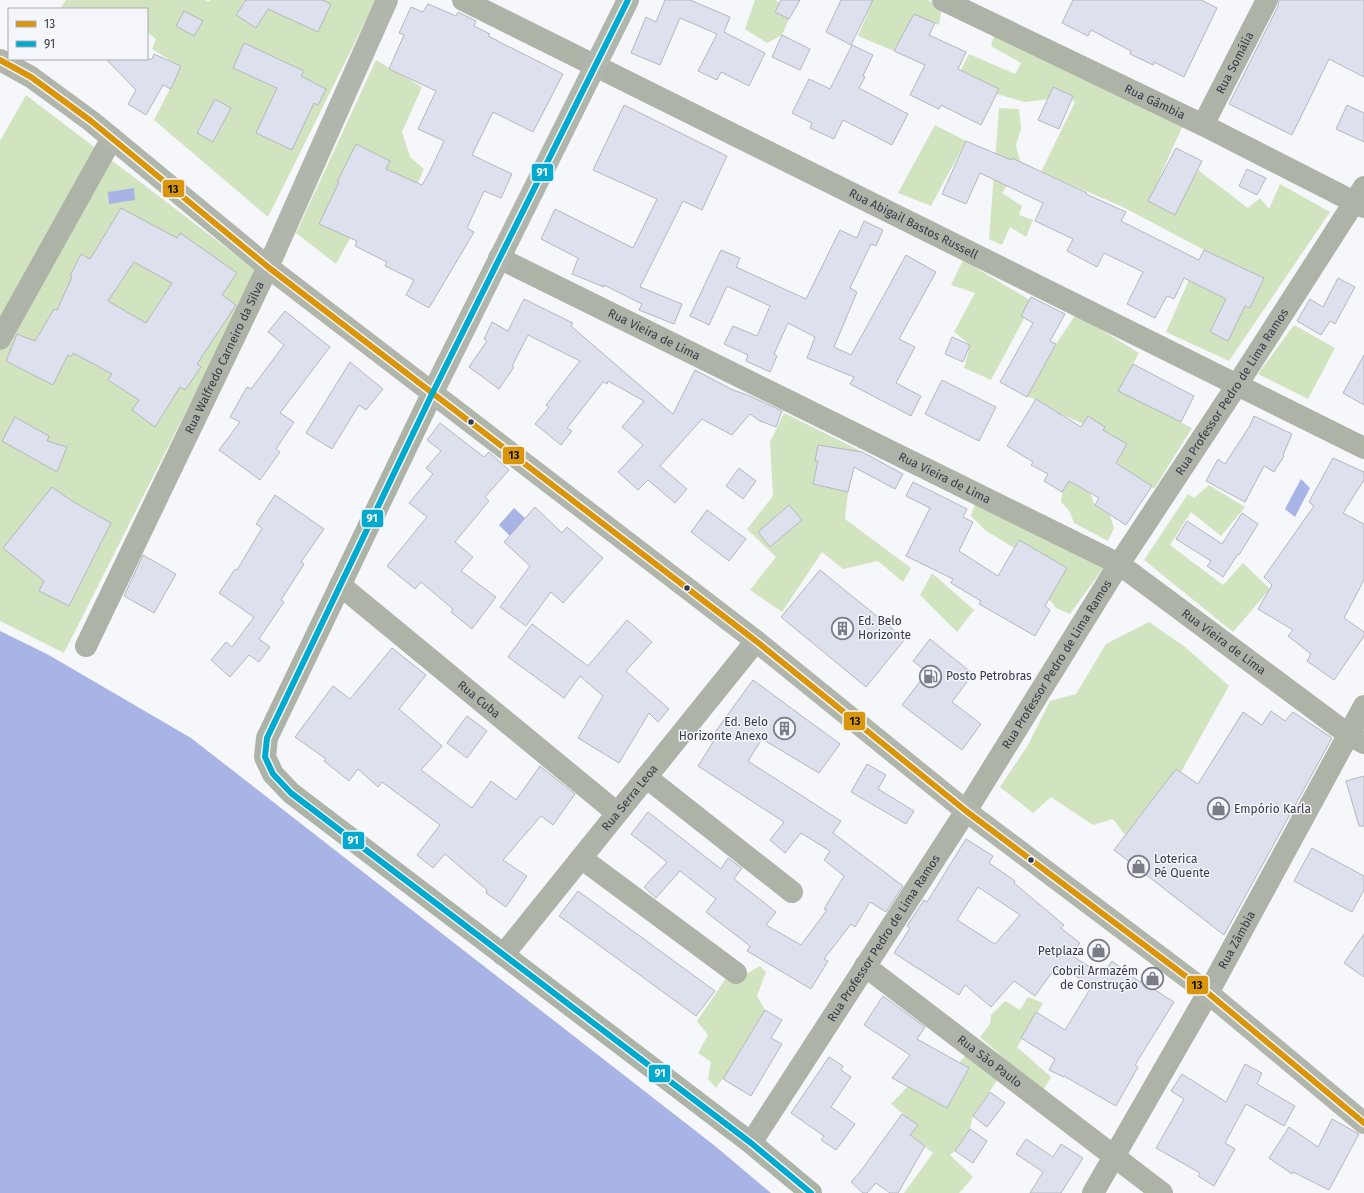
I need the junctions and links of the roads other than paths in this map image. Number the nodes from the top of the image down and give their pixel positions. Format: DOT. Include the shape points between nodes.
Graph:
graph roads {
  1 [pos="387,0"];
  2 [pos="463,0"];
  3 [pos="628,0"];
  4 [pos="944,0"];
  5 [pos="1267,0"];
  6 [pos="0,60"];
  7 [pos="594,66"];
  8 [pos="1203,125"];
  9 [pos="112,138"];
  10 [pos="1361,199"];
  11 [pos="499,258"];
  12 [pos="268,267"];
  13 [pos="0,339"];
  14 [pos="1237,384"];
  15 [pos="432,394"];
  16 [pos="1364,448"];
  17 [pos="1119,564"];
  18 [pos="340,585"];
  19 [pos="756,641"];
  20 [pos="86,646"];
  21 [pos="1364,706"];
  22 [pos="1356,739"];
  23 [pos="646,777"];
  24 [pos="966,811"];
  25 [pos="617,813"];
  26 [pos="581,858"];
  27 [pos="792,892"];
  28 [pos="503,955"];
  29 [pos="865,966"];
  30 [pos="736,972"];
  31 [pos="1208,993"];
  32 [pos="1363,1119"];
  33 [pos="751,1142"];
  34 [pos="1114,1156"];
  35 [pos="811,1193"];
  36 [pos="1093,1193"];
  37 [pos="1162,1193"];
  1 -- 12 [label="main road, Rua Walfredo Carneiro da Silva"];
  2 -- 7 [label="street, Rua Abigail Bastos Russell"];
  3 -- 7 [label="main road"];
  4 -- 8 [label="street, Rua Gâmbia"];
  5 -- 8 [label="street, Rua Somália"];
  6 -- 9 [label="main road" via="31,77"];
  7 -- 11 [label="main road"];
  7 -- 14 [label="street, Rua Abigail Bastos Russell"];
  8 -- 10 [label="street, Rua Gâmbia"];
  9 -- 12 [label="main road"];
  9 -- 13 [label="street"];
  10 -- 14 [label="street, Rua Professor Pedro de Lima Ramos"];
  11 -- 15 [label="main road"];
  11 -- 17 [label="street, Rua Vieira de Lima"];
  12 -- 15 [label="main road"];
  12 -- 20 [label="street, Rua Walfredo Carneiro da Silva"];
  14 -- 16 [label="street, Rua Abigail Bastos Russell"];
  14 -- 17 [label="street, Rua Professor Pedro de Lima Ramos"];
  15 -- 18 [label="street"];
  15 -- 19 [label="main road"];
  17 -- 22 [label="street, Rua Vieira de Lima"];
  17 -- 24 [label="street, Rua Professor Pedro de Lima Ramos"];
  18 -- 25 [label="street, Rua Cuba"];
  18 -- 28 [label="street" via="267,738 265,757 273,774 291,793"];
  19 -- 23 [label="street, Rua Serra Leoa"];
  19 -- 24 [label="main road"];
  21 -- 22 [label="street, Rua Zâmbia"];
  22 -- 31 [label="street, Rua Zâmbia"];
  23 -- 25 [label="street, Rua Serra Leoa"];
  23 -- 27 [label="street"];
  24 -- 29 [label="street, Rua Professor Pedro de Lima Ramos"];
  24 -- 31 [label="main road"];
  25 -- 26 [label="street, Rua Serra Leoa"];
  26 -- 28 [label="street, Rua Serra Leoa"];
  26 -- 30 [label="street"];
  28 -- 33 [label="street"];
  29 -- 33 [label="street, Rua Professor Pedro de Lima Ramos"];
  29 -- 34 [label="street, Rua São Paulo"];
  31 -- 32 [label="main road"];
  31 -- 34 [label="street, Rua Zâmbia"];
  33 -- 35 [label="street"];
  34 -- 36 [label="street, Rua Zâmbia"];
  34 -- 37 [label="street, Rua São Paulo"];
}
